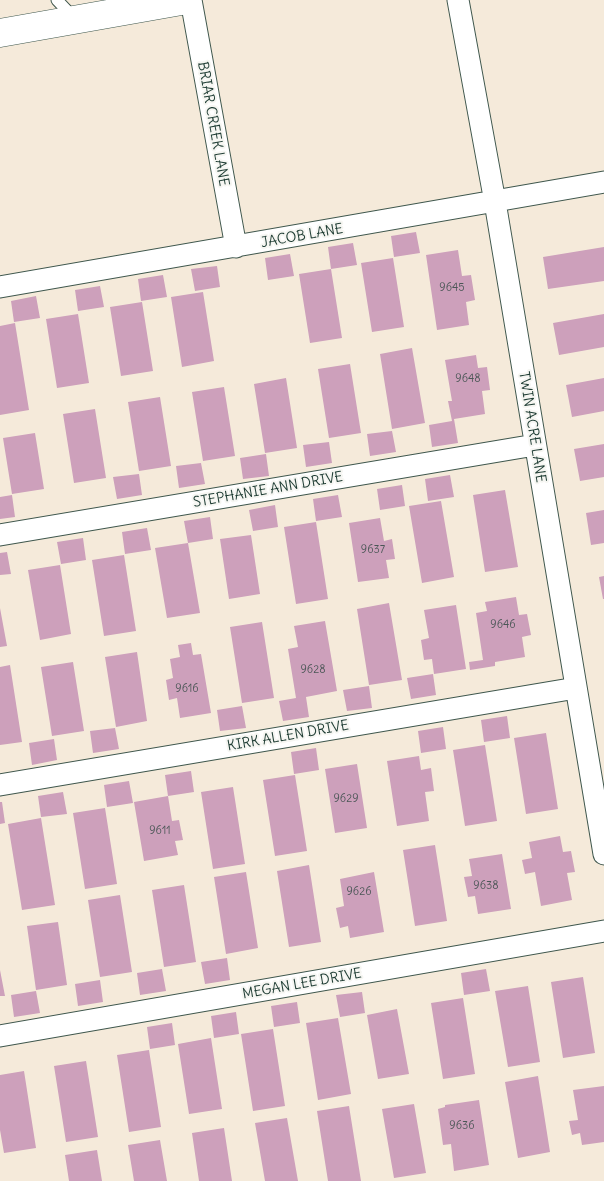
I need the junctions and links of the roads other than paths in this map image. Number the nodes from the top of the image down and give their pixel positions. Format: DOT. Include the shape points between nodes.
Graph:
graph roads {
  1 [pos="58,0"];
  2 [pos="189,0"];
  3 [pos="458,0"];
  4 [pos="76,19"];
  5 [pos="0,32"];
  6 [pos="604,182"];
  7 [pos="495,202"];
  8 [pos="236,247"];
  9 [pos="0,287"];
  10 [pos="536,445"];
  11 [pos="0,535"];
  12 [pos="576,688"];
  13 [pos="0,785"];
  14 [pos="604,854"];
  15 [pos="604,931"];
  16 [pos="0,1036"];
  1 -- 4 [label="lane"];
  2 -- 4 [label="street"];
  2 -- 8 [label="street, BRIAR CREEK LANE"];
  3 -- 7 [label="street, TWIN ACRE LANE"];
  4 -- 5 [label="street"];
  6 -- 7 [label="street, JACOB LANE"];
  7 -- 8 [label="street, JACOB LANE"];
  7 -- 10 [label="street, TWIN ACRE LANE"];
  8 -- 9 [label="street, JACOB LANE"];
  10 -- 11 [label="street, STEPHANIE ANN DRIVE"];
  10 -- 12 [label="street, TWIN ACRE LANE"];
  12 -- 13 [label="street, KIRK ALLEN DRIVE"];
  12 -- 14 [label="street, TWIN ACRE LANE"];
  15 -- 16 [label="street, MEGAN LEE DRIVE"];
}
